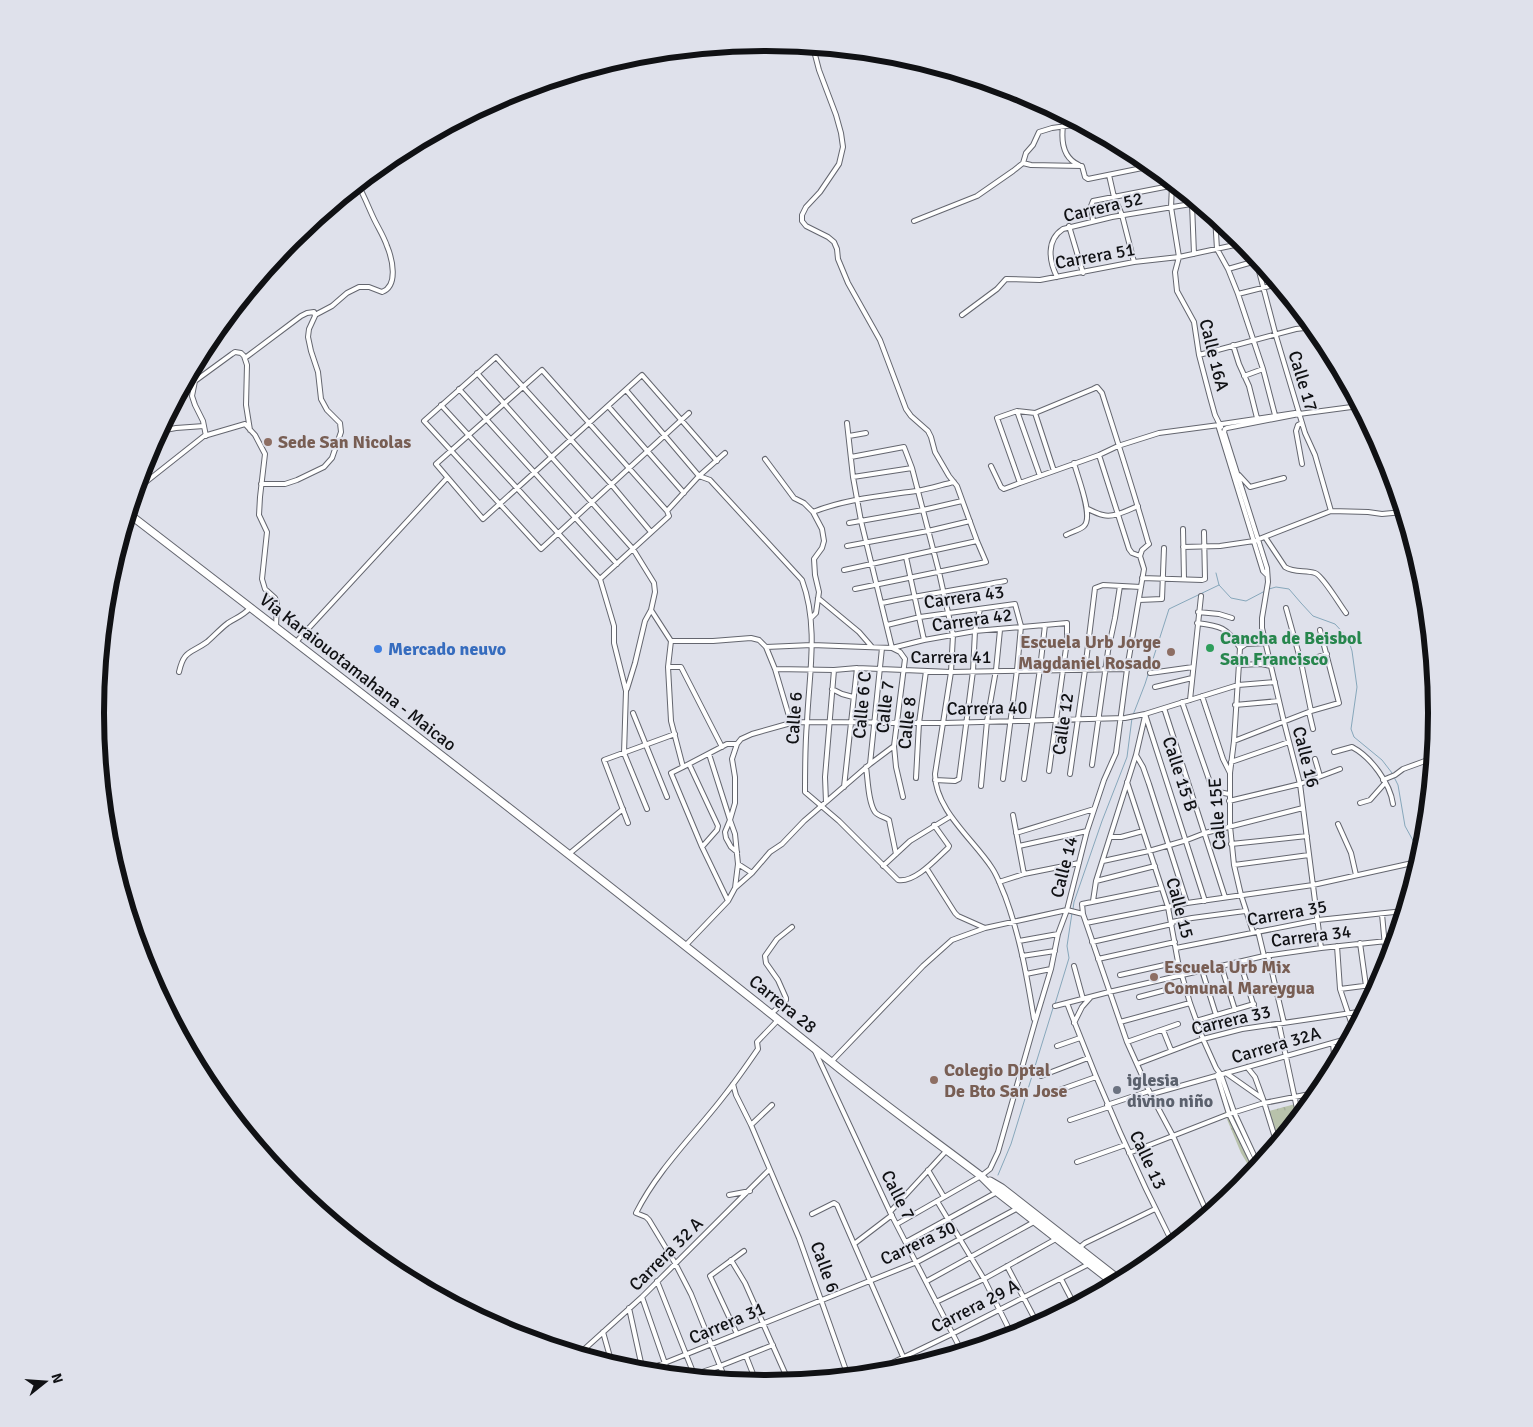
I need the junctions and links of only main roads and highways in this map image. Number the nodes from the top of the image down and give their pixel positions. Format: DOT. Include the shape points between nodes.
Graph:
graph roads {
  1 [pos="134,518"];
  2 [pos="568,854"];
  3 [pos="1021,1207"];
  4 [pos="1059,1237"];
  5 [pos="1093,1263"];
  6 [pos="1114,1277"];
  7 [pos="1110,1279"];
  1 -- 2 [label="highway, Vía Karaiouotamahana - Maicao"];
  2 -- 3 [label="highway, Carrera 28"];
  3 -- 4 [label="highway, Carrera 28"];
  3 -- 4 [label="highway, Carrera 28" via="1035,1222"];
  4 -- 5 [label="highway, Carrera 28"];
  4 -- 5 [label="highway, Carrera 28" via="1078,1248"];
  5 -- 6 [label="highway, Carrera 28"];
  5 -- 7 [label="highway, Carrera 28"];
}
